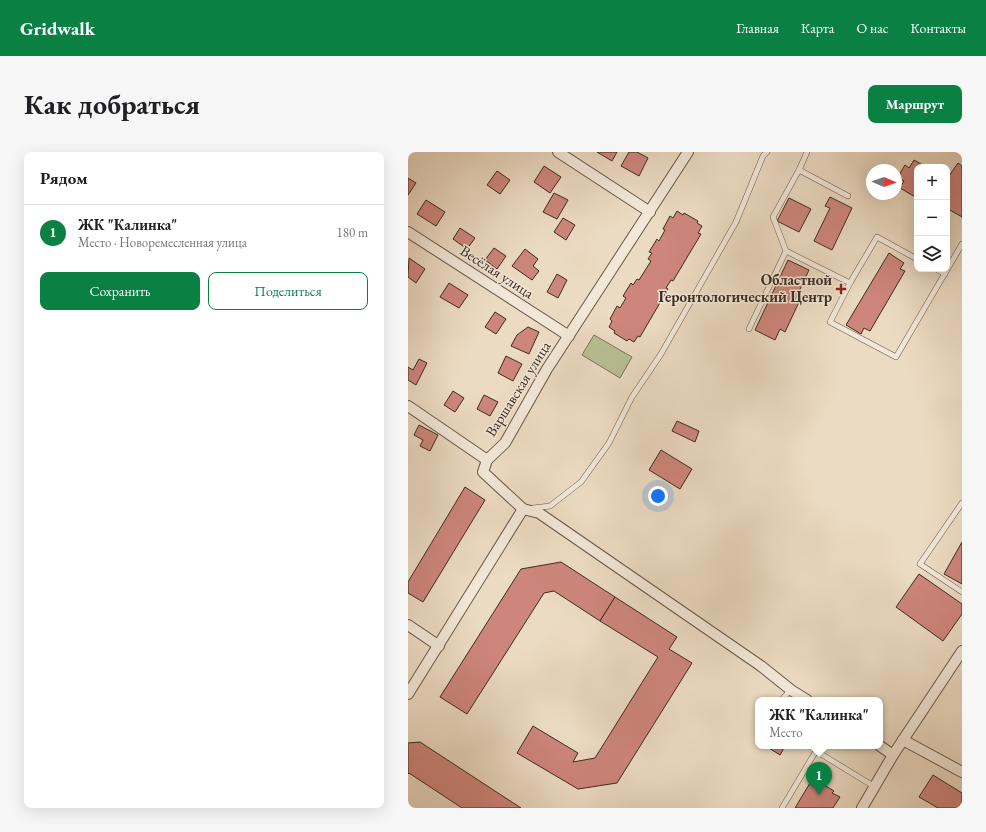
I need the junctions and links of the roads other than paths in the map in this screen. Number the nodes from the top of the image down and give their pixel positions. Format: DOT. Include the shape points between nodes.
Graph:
graph roads {
  1 [pos="558,152"];
  2 [pos="688,152"];
  3 [pos="767,152"];
  4 [pos="807,152"];
  5 [pos="800,170"];
  6 [pos="848,196"];
  7 [pos="650,212"];
  8 [pos="408,232"];
  9 [pos="962,244"];
  10 [pos="786,251"];
  11 [pos="914,257"];
  12 [pos="941,272"];
  13 [pos="945,274"];
  14 [pos="850,283"];
  15 [pos="748,329"];
  16 [pos="569,336"];
  17 [pos="408,406"];
  18 [pos="487,460"];
  19 [pos="962,503"];
  20 [pos="523,509"];
  21 [pos="962,592"];
  22 [pos="408,625"];
  23 [pos="439,646"];
  24 [pos="962,651"];
  25 [pos="791,690"];
  26 [pos="408,694"];
  27 [pos="784,697"];
  28 [pos="802,697"];
  29 [pos="903,740"];
  30 [pos="883,748"];
  31 [pos="893,755"];
  32 [pos="962,772"];
  33 [pos="875,787"];
  34 [pos="782,808"];
  35 [pos="862,808"];
  1 -- 7 [label="street"];
  2 -- 7 [label="street, Варшавская улица"];
  3 -- 20 [label="lane" via="763,156 736,222 661,354 632,397 609,443 581,482 550,506"];
  4 -- 5 [label="lane"];
  5 -- 6 [label="lane"];
  5 -- 10 [label="lane" via="773,217"];
  7 -- 16 [label="street, Варшавская улица"];
  8 -- 16 [label="street, Весёлая улица"];
  9 -- 13 [label="lane"];
  10 -- 14 [label="lane"];
  10 -- 15 [label="lane"];
  11 -- 14 [label="lane" via="877,237"];
  12 -- 13 [label="lane"];
  13 -- 14 [label="lane" via="896,357 830,322"];
  16 -- 18 [label="street, Варшавская улица" via="505,443"];
  17 -- 18 [label="street"];
  18 -- 20 [label="street, Варшавская улица" via="483,472"];
  19 -- 21 [label="lane" via="920,564"];
  20 -- 23 [label="street"];
  20 -- 25 [label="street" via="539,513 762,666"];
  22 -- 23 [label="street"];
  23 -- 26 [label="street"];
  24 -- 29 [label="street"];
  25 -- 27 [label="lane"];
  25 -- 28 [label="street"];
  29 -- 31 [label="street"];
  29 -- 32 [label="street"];
  30 -- 31 [label="street"];
  31 -- 33 [label="street"];
  33 -- 34 [label="lane" via="816,751"];
  33 -- 35 [label="street"];
}
